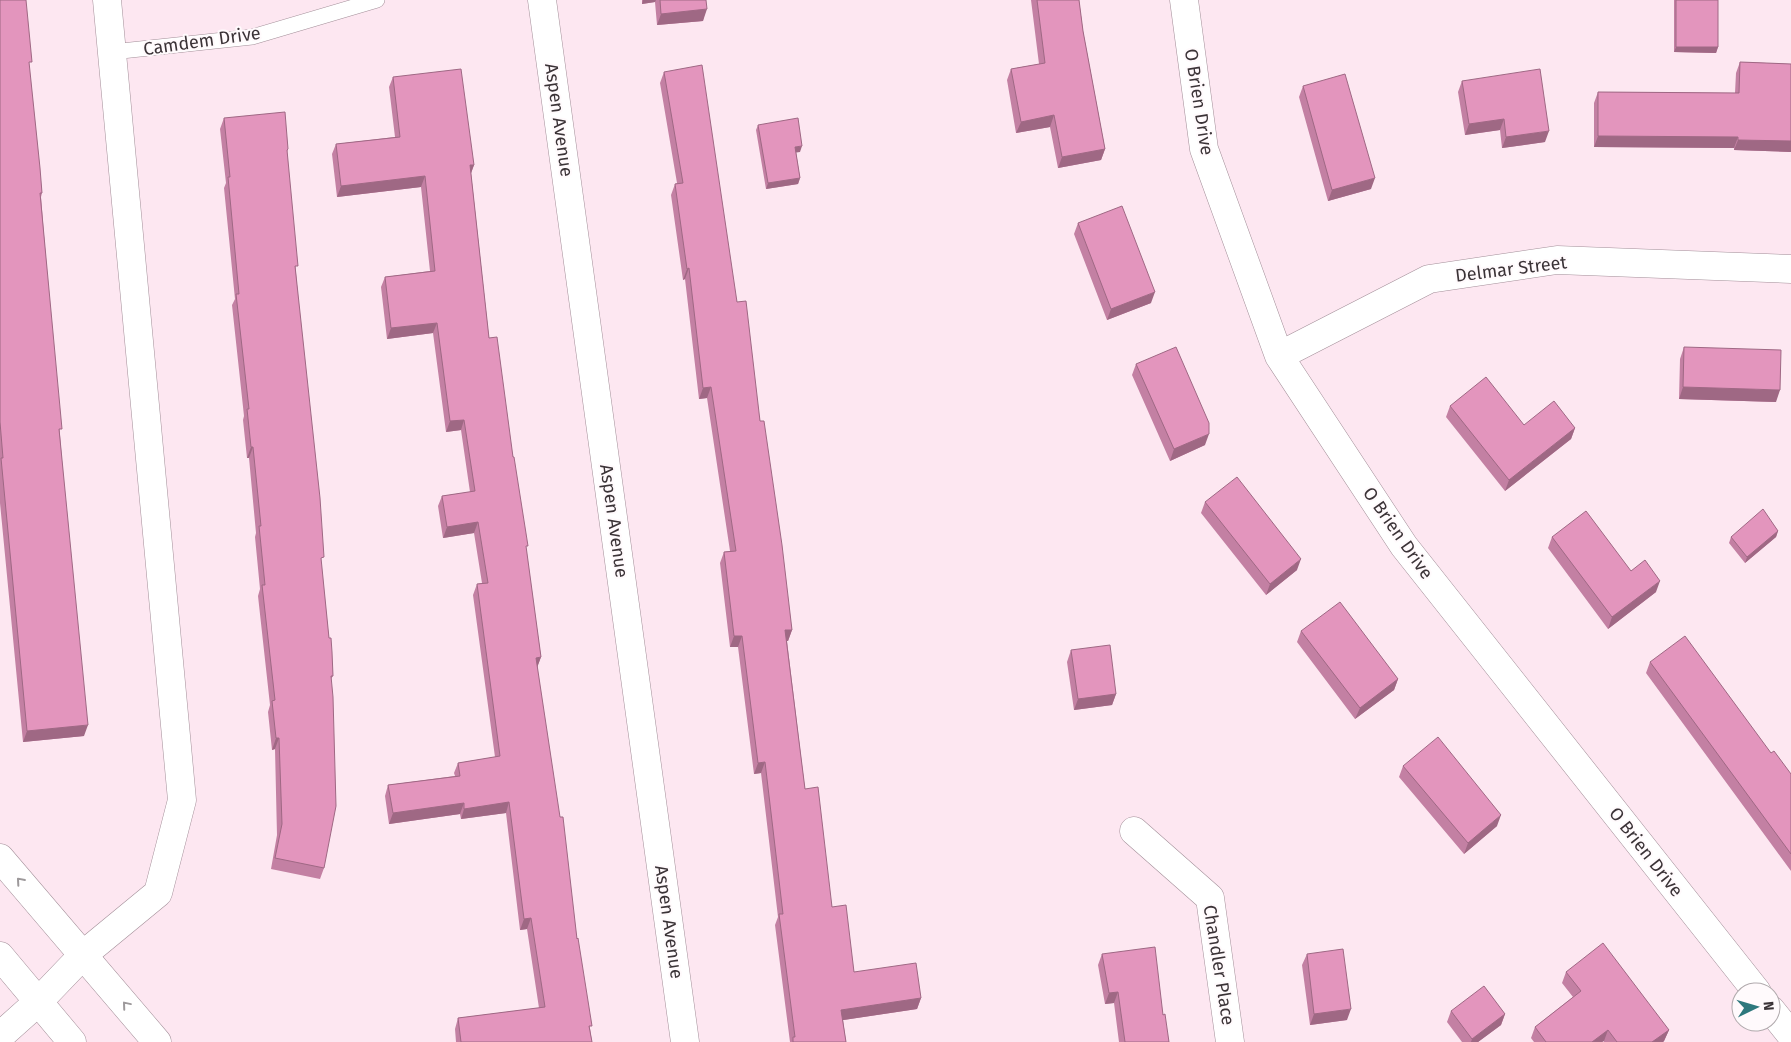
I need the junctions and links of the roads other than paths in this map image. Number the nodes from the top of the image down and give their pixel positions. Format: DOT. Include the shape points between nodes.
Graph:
graph roads {
  1 [pos="107,0"];
  2 [pos="378,0"];
  3 [pos="542,0"];
  4 [pos="1184,0"];
  5 [pos="112,52"];
  6 [pos="1791,269"];
  7 [pos="1278,356"];
  8 [pos="1134,831"];
  9 [pos="0,858"];
  10 [pos="84,954"];
  11 [pos="0,956"];
  12 [pos="1749,982"];
  13 [pos="38,1002"];
  14 [pos="1781,1022"];
  15 [pos="1791,1035"];
  16 [pos="0,1036"];
  17 [pos="72,1042"];
  18 [pos="157,1042"];
  19 [pos="685,1042"];
  20 [pos="1230,1042"];
  1 -- 5 [label="main road"];
  2 -- 5 [label="lane, Camdem Drive" via="252,36"];
  3 -- 19 [label="main road, Aspen Avenue"];
  4 -- 7 [label="main road, O Brien Drive" via="1204,149"];
  5 -- 10 [label="main road" via="182,800 158,893"];
  6 -- 7 [label="main road, Delmar Street" via="1557,260 1429,280"];
  7 -- 12 [label="main road, O Brien Drive" via="1404,546"];
  8 -- 20 [label="main road, Chandler Place" via="1210,898"];
  10 -- 9 [label="main road, one-way"];
  10 -- 13 [label="main road"];
  18 -- 10 [label="main road, one-way"];
  11 -- 13 [label="main road"];
  13 -- 16 [label="main road"];
  13 -- 17 [label="main road"];
  14 -- 15 [label="main road"];
}
